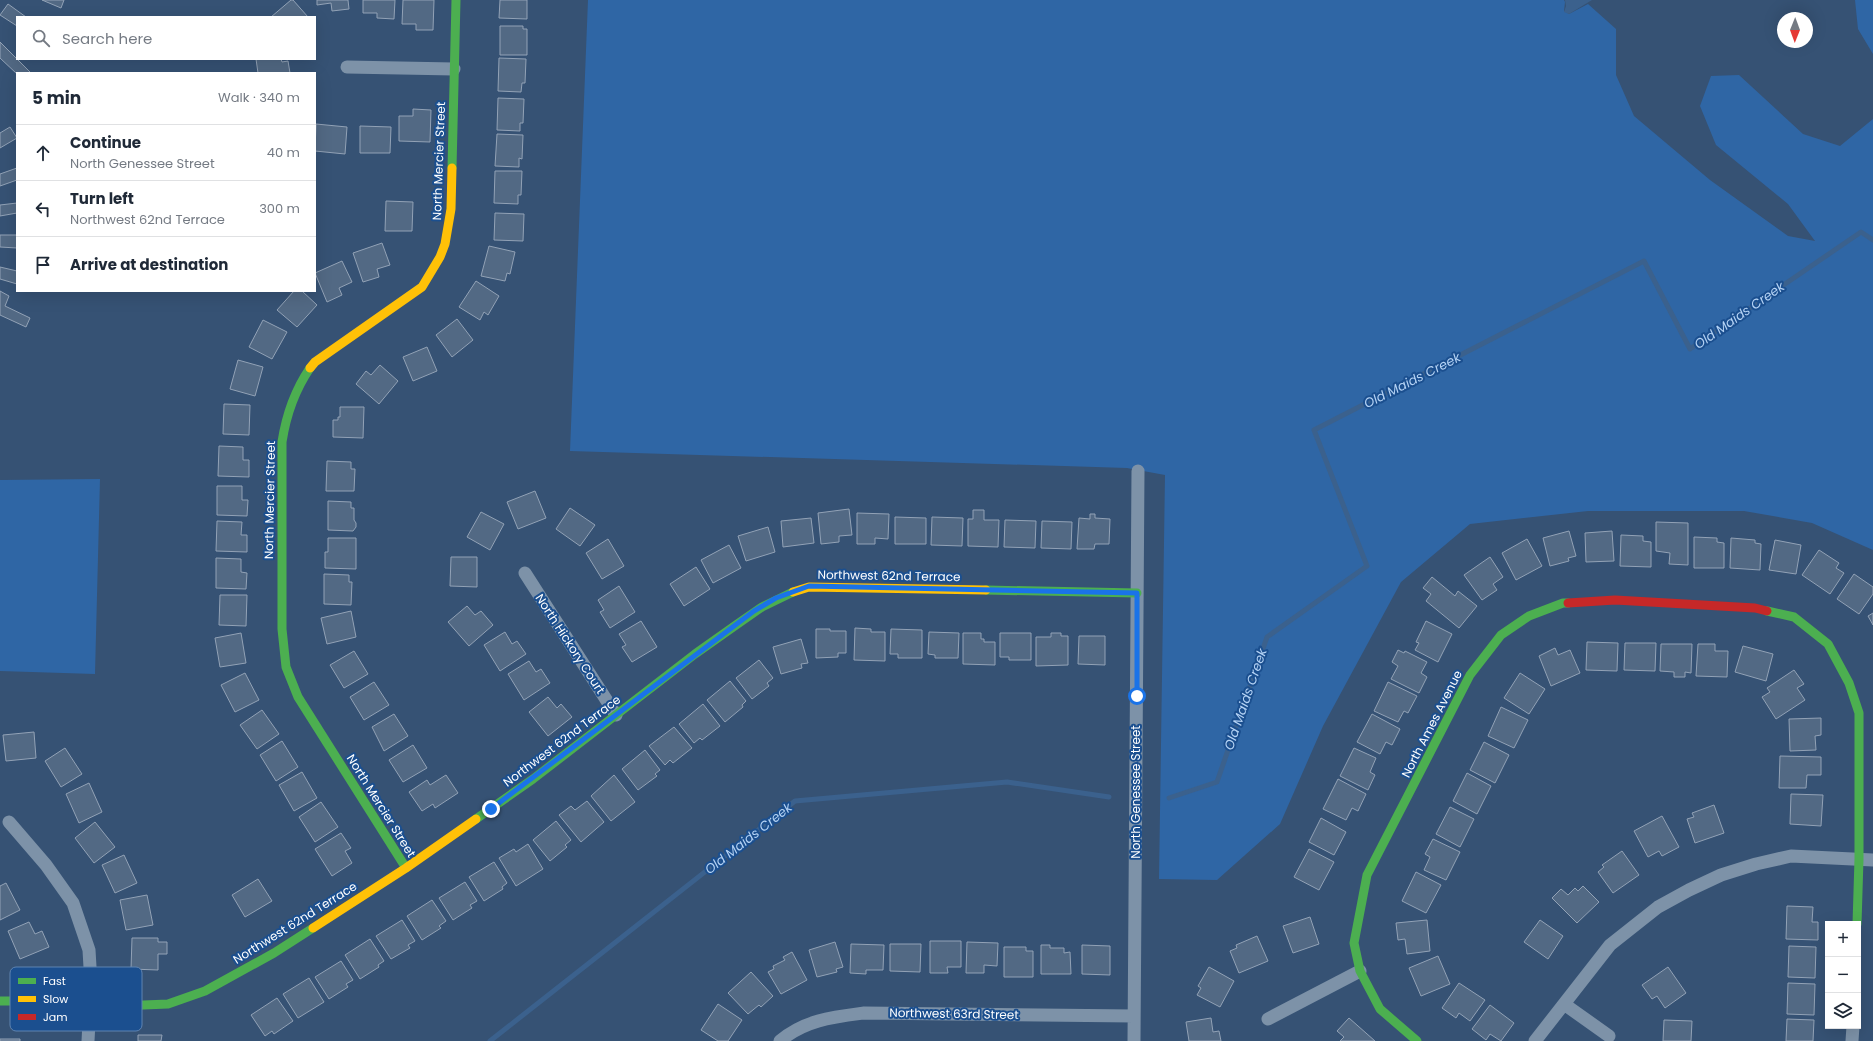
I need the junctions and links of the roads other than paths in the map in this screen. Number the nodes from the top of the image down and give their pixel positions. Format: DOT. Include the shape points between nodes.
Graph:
graph roads {
  1 [pos="456,0"];
  2 [pos="347,67"];
  3 [pos="454,70"];
  4 [pos="1138,471"];
  5 [pos="525,573"];
  6 [pos="1137,593"];
  7 [pos="616,715"];
  8 [pos="9,822"];
  9 [pos="1859,859"];
  10 [pos="1873,860"];
  11 [pos="406,868"];
  12 [pos="1857,921"];
  13 [pos="90,967"];
  14 [pos="1360,971"];
  15 [pos="0,1000"];
  16 [pos="10,1000"];
  17 [pos="1564,1004"];
  18 [pos="142,1005"];
  19 [pos="1134,1016"];
  20 [pos="1268,1019"];
  21 [pos="1852,1029"];
  22 [pos="89,1031"];
  23 [pos="1609,1036"];
  24 [pos="88,1041"];
  25 [pos="780,1041"];
  26 [pos="1134,1041"];
  27 [pos="1417,1041"];
  28 [pos="1535,1041"];
  29 [pos="1852,1041"];
  1 -- 3 [label="street, North Mercier Street"];
  2 -- 3 [label="street"];
  3 -- 11 [label="street, North Mercier Street" via="451,209 440,258 422,287 315,362 300,383 285,424 282,442 281,594 286,667 298,697"];
  4 -- 6 [label="street, North Genessee Street"];
  5 -- 7 [label="street, North Hickory Court"];
  6 -- 7 [label="street, Northwest 62nd Terrace" via="809,586 776,598 754,611"];
  6 -- 19 [label="street, North Genessee Street"];
  7 -- 11 [label="street, Northwest 62nd Terrace" via="527,783"];
  8 -- 13 [label="street" via="46,865 73,903 89,950"];
  9 -- 10 [label="street"];
  9 -- 12 [label="street"];
  9 -- 14 [label="street, North Ames Avenue" via="1859,713 1849,682 1828,644 1794,617 1755,608 1615,600 1563,603 1529,616 1501,635 1470,675 1368,875 1356,921 1354,943"];
  9 -- 17 [label="street" via="1791,856 1728,873 1689,890 1629,928 1610,945"];
  11 -- 18 [label="street, Northwest 62nd Terrace" via="274,953 205,991 168,1004"];
  14 -- 20 [label="street"];
  14 -- 27 [label="street" via="1380,1009"];
  15 -- 16 [label="street, Northwest 62nd Terrace"];
  17 -- 23 [label="street"];
  17 -- 28 [label="street"];
  19 -- 25 [label="street, Northwest 63rd Street" via="864,1012 822,1018"];
  19 -- 26 [label="street, North Genessee Street"];
  21 -- 29 [label="street"];
  22 -- 24 [label="street"];
}
